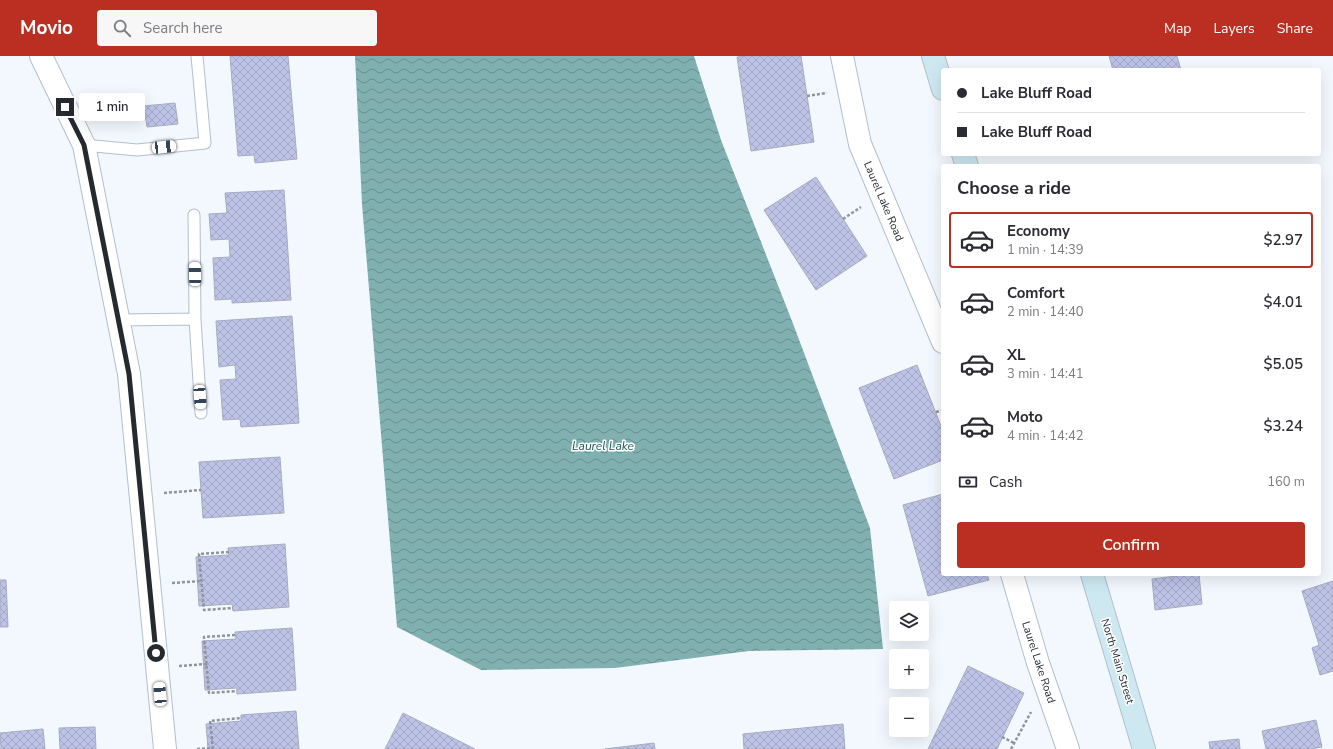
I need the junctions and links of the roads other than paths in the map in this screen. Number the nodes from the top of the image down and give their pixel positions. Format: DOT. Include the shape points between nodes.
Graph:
graph roads {
  1 [pos="41,56"];
  2 [pos="197,56"];
  3 [pos="842,56"];
  4 [pos="933,56"];
  5 [pos="941,82"];
  6 [pos="84,145"];
  7 [pos="194,215"];
  8 [pos="195,319"];
  9 [pos="118,320"];
  10 [pos="941,337"];
  11 [pos="201,413"];
  12 [pos="1013,576"];
  13 [pos="1093,576"];
  14 [pos="165,749"];
  15 [pos="1068,749"];
  16 [pos="1144,749"];
  1 -- 6 [label="street"];
  2 -- 6 [label="lane" via="204,143 137,150"];
  3 -- 10 [label="street, Laurel Lake Road" via="860,144"];
  4 -- 5 [label="main road"];
  6 -- 9 [label="street"];
  7 -- 8 [label="lane"];
  8 -- 9 [label="lane"];
  8 -- 11 [label="lane"];
  9 -- 14 [label="street" via="129,374"];
  12 -- 15 [label="street, Laurel Lake Road" via="1038,664"];
  13 -- 16 [label="main road, North Main Street"];
}
